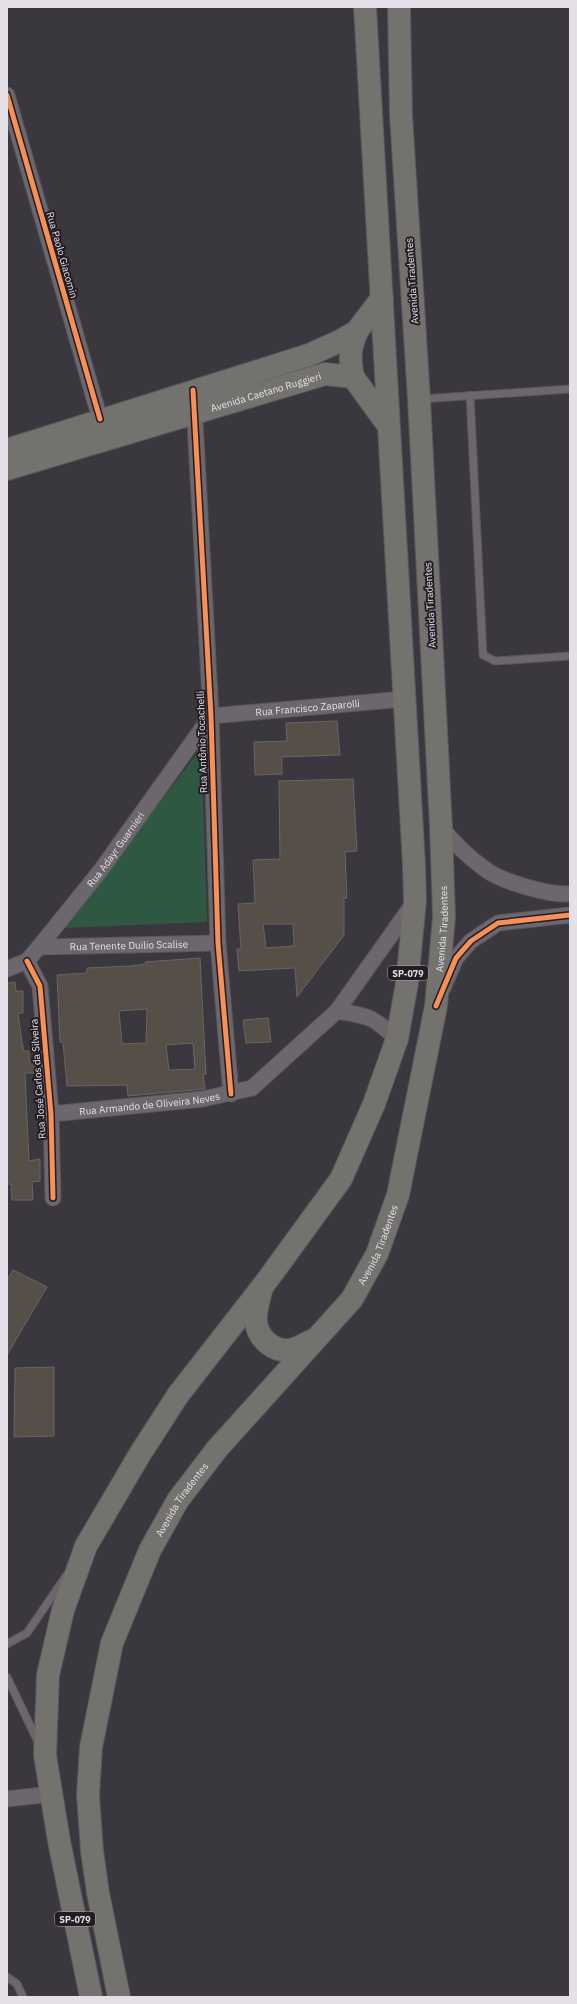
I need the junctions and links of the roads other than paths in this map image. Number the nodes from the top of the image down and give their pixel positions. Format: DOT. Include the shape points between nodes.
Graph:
graph roads {
  1 [pos="365,7"];
  2 [pos="399,7"];
  3 [pos="7,95"];
  4 [pos="382,298"];
  5 [pos="357,331"];
  6 [pos="353,377"];
  7 [pos="570,389"];
  8 [pos="193,390"];
  9 [pos="470,395"];
  10 [pos="419,399"];
  11 [pos="195,412"];
  12 [pos="100,420"];
  13 [pos="388,425"];
  14 [pos="7,450"];
  15 [pos="7,469"];
  16 [pos="570,656"];
  17 [pos="404,699"];
  18 [pos="211,716"];
  19 [pos="441,827"];
  20 [pos="554,892"];
  21 [pos="570,894"];
  22 [pos="415,901"];
  23 [pos="563,916"];
  24 [pos="218,943"];
  25 [pos="39,948"];
  26 [pos="26,961"];
  27 [pos="7,969"];
  28 [pos="436,1006"];
  29 [pos="337,1011"];
  30 [pos="397,1039"];
  31 [pos="231,1094"];
  32 [pos="51,1114"];
  33 [pos="53,1198"];
  34 [pos="263,1286"];
  35 [pos="314,1340"];
  36 [pos="86,1546"];
  37 [pos="7,1644"];
  38 [pos="7,1677"];
  39 [pos="45,1755"];
  40 [pos="51,1794"];
  41 [pos="7,1799"];
  42 [pos="7,1977"];
  43 [pos="22,1997"];
  44 [pos="91,1997"];
  45 [pos="119,1997"];
  1 -- 4 [label="main road, SP-079"];
  2 -- 10 [label="main road, Avenida Tiradentes / SP-079" via="401,115"];
  3 -- 12 [label="street, Rua Paolo Giacomin"];
  4 -- 5 [label="main road, Avenida Caetano Ruggieri"];
  4 -- 13 [label="main road, SP-079"];
  5 -- 6 [label="main road" via="350,349 349,361"];
  5 -- 8 [label="main road, Avenida Caetano Ruggieri" via="340,342 308,355"];
  6 -- 11 [label="main road, Avenida Caetano Ruggieri" via="325,374"];
  6 -- 13 [label="main road"];
  7 -- 9 [label="lane"];
  8 -- 11 [label="street, Rua Antônio Tocachelli"];
  8 -- 12 [label="main road, Avenida Caetano Ruggieri"];
  9 -- 10 [label="lane"];
  9 -- 16 [label="lane" via="483,655 495,661"];
  10 -- 19 [label="main road, Avenida Tiradentes / SP-079"];
  11 -- 15 [label="main road, Avenida Caetano Ruggieri"];
  11 -- 18 [label="street, Rua Antônio Tocachelli"];
  12 -- 14 [label="main road, Avenida Caetano Ruggieri"];
  13 -- 17 [label="main road, SP-079"];
  17 -- 18 [label="street, Rua Francisco Zaparolli"];
  17 -- 22 [label="main road, SP-079"];
  18 -- 24 [label="street, Rua Antônio Tocachelli"];
  18 -- 25 [label="street, Rua Adayr Guarnieri" via="101,870"];
  19 -- 20 [label="street" via="455,845 486,870 524,887"];
  19 -- 28 [label="main road, Avenida Tiradentes / SP-079" via="444,917"];
  20 -- 21 [label="street"];
  20 -- 23 [label="street"];
  22 -- 29 [label="street, Rua Armando de Oliveira Neves"];
  22 -- 30 [label="main road, SP-079" via="407,983"];
  23 -- 28 [label="street" via="498,923 471,941 456,958"];
  24 -- 25 [label="street, Rua Tenente Duilio Scalise"];
  24 -- 31 [label="street, Rua Antônio Tocachelli"];
  25 -- 26 [label="street, Rua Adayr Guarnieri"];
  26 -- 27 [label="street, Rua Adayr Guarnieri"];
  26 -- 32 [label="street, Rua José Carlos da Silveira" via="40,986"];
  28 -- 35 [label="main road, Avenida Tiradentes / SP-079" via="398,1195 377,1254 352,1299"];
  29 -- 30 [label="street" via="365,1015 377,1021"];
  29 -- 31 [label="street, Rua Armando de Oliveira Neves" via="252,1088"];
  30 -- 34 [label="main road, SP-079" via="374,1104 341,1179"];
  31 -- 32 [label="street, Rua Armando de Oliveira Neves"];
  32 -- 33 [label="street, Rua José Carlos da Silveira"];
  34 -- 35 [label="main road" via="256,1311 256,1323 267,1343 278,1350 292,1350"];
  34 -- 36 [label="main road, SP-079" via="178,1395"];
  35 -- 45 [label="main road, Avenida Tiradentes / SP-079" via="217,1449 178,1500 150,1550 112,1643 91,1747 88,1795 98,1893"];
  36 -- 37 [label="lane" via="27,1633"];
  36 -- 39 [label="main road, SP-079" via="63,1610 53,1652 46,1702"];
  38 -- 39 [label="lane"];
  39 -- 40 [label="main road, SP-079"];
  40 -- 41 [label="street"];
  40 -- 44 [label="main road, SP-079"];
  42 -- 43 [label="lane" via="17,1984"];
}
